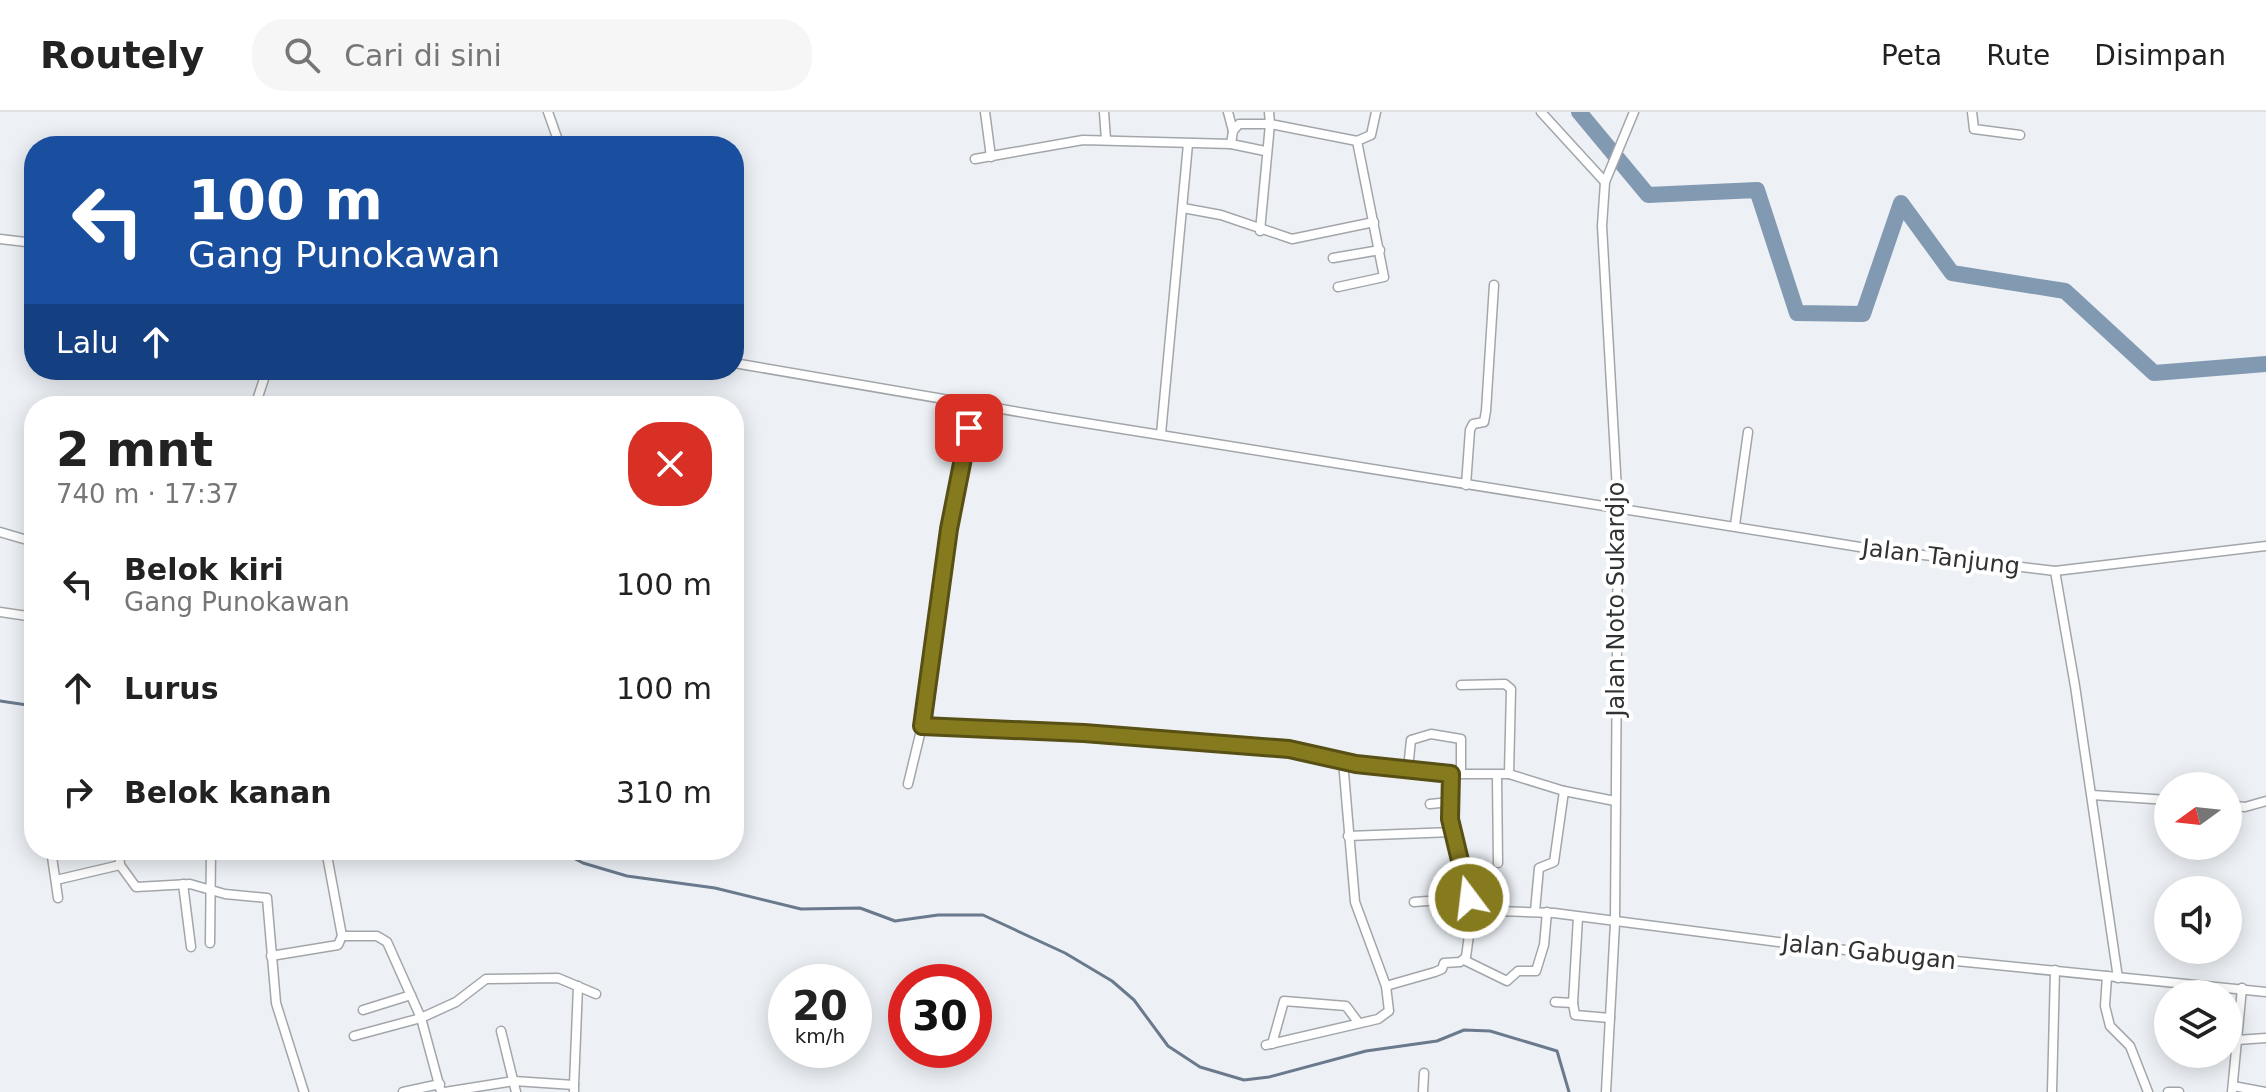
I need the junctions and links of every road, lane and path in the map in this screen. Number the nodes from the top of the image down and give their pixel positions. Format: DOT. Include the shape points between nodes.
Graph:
graph roads {
  1 [pos="548,112"];
  2 [pos="985,112"];
  3 [pos="1104,112"];
  4 [pos="1228,112"];
  5 [pos="1269,112"];
  6 [pos="1376,112"];
  7 [pos="1541,112"];
  8 [pos="1634,112"];
  9 [pos="1972,112"];
  10 [pos="1270,124"];
  11 [pos="1233,131"];
  12 [pos="2020,135"];
  13 [pos="556,136"];
  14 [pos="1106,140"];
  15 [pos="1357,141"];
  16 [pos="1188,144"];
  17 [pos="1231,144"];
  18 [pos="1265,151"];
  19 [pos="991,157"];
  20 [pos="975,159"];
  21 [pos="1605,182"];
  22 [pos="1183,208"];
  23 [pos="1374,222"];
  24 [pos="1260,231"];
  25 [pos="0,239"];
  26 [pos="24,242"];
  27 [pos="1380,250"];
  28 [pos="1333,258"];
  29 [pos="1494,285"];
  30 [pos="1338,287"];
  31 [pos="744,365"];
  32 [pos="973,403"];
  33 [pos="1748,432"];
  34 [pos="1161,434"];
  35 [pos="1466,485"];
  36 [pos="1618,508"];
  37 [pos="1735,525"];
  38 [pos="0,532"];
  39 [pos="24,539"];
  40 [pos="2266,546"];
  41 [pos="2055,571"];
  42 [pos="0,612"];
  43 [pos="24,616"];
  44 [pos="1461,685"];
  45 [pos="922,726"];
  46 [pos="1343,761"];
  47 [pos="1408,769"];
  48 [pos="1461,771"];
  49 [pos="1451,774"];
  50 [pos="1509,774"];
  51 [pos="1497,776"];
  52 [pos="908,784"];
  53 [pos="1564,791"];
  54 [pos="2092,795"];
  55 [pos="2154,799"];
  56 [pos="1615,801"];
  57 [pos="2266,801"];
  58 [pos="1450,802"];
  59 [pos="1430,804"];
  60 [pos="2242,807"];
  61 [pos="1453,832"];
  62 [pos="1348,836"];
  63 [pos="53,860"];
  64 [pos="120,860"];
  65 [pos="211,860"];
  66 [pos="328,860"];
  67 [pos="1498,863"];
  68 [pos="120,865"];
  69 [pos="56,880"];
  70 [pos="183,884"];
  71 [pos="210,891"];
  72 [pos="58,898"];
  73 [pos="1469,898"];
  74 [pos="1414,902"];
  75 [pos="1472,910"];
  76 [pos="1535,911"];
  77 [pos="1547,912"];
  78 [pos="1578,917"];
  79 [pos="1615,923"];
  80 [pos="342,936"];
  81 [pos="210,943"];
  82 [pos="191,947"];
  83 [pos="271,956"];
  84 [pos="1464,960"];
  85 [pos="2055,970"];
  86 [pos="2107,976"];
  87 [pos="2118,978"];
  88 [pos="2154,981"];
  89 [pos="578,986"];
  90 [pos="1386,986"];
  91 [pos="2242,988"];
  92 [pos="2266,992"];
  93 [pos="596,994"];
  94 [pos="411,995"];
  95 [pos="1555,1002"];
  96 [pos="1573,1003"];
  97 [pos="363,1010"];
  98 [pos="421,1018"];
  99 [pos="1610,1018"];
  100 [pos="1358,1022"];
  101 [pos="501,1031"];
  102 [pos="354,1036"];
  103 [pos="2266,1038"];
  104 [pos="2242,1040"];
  105 [pos="2235,1068"];
  106 [pos="1424,1073"];
  107 [pos="514,1081"];
  108 [pos="442,1089"];
  109 [pos="574,1089"];
  110 [pos="2233,1089"];
  111 [pos="304,1092"];
  112 [pos="403,1092"];
  113 [pos="516,1092"];
  114 [pos="1423,1092"];
  115 [pos="1606,1092"];
  116 [pos="2052,1092"];
  117 [pos="2148,1092"];
  118 [pos="2168,1092"];
  119 [pos="2179,1092"];
  120 [pos="2266,1092"];
  1 -- 13 [label="street"];
  2 -- 19 [label="street"];
  3 -- 14 [label="street"];
  4 -- 11 [label="street"];
  5 -- 10 [label="street"];
  6 -- 15 [label="street" via="1371,135"];
  7 -- 21 [label="street"];
  8 -- 21 [label="street, Jalan Noto Sukardjo"];
  9 -- 12 [label="street" via="1974,129"];
  10 -- 11 [label="street" via="1239,124"];
  10 -- 15 [label="street"];
  10 -- 18 [label="street"];
  11 -- 17 [label="street"];
  14 -- 16 [label="street"];
  14 -- 19 [label="street" via="1051,143"];
  15 -- 23 [label="street"];
  16 -- 17 [label="street"];
  16 -- 22 [label="street"];
  17 -- 18 [label="street"];
  18 -- 24 [label="street"];
  19 -- 20 [label="street"];
  21 -- 36 [label="street, Jalan Noto Sukardjo" via="1602,226"];
  22 -- 24 [label="street" via="1221,215"];
  22 -- 34 [label="street"];
  23 -- 24 [label="street" via="1304,238"];
  23 -- 27 [label="street"];
  25 -- 26 [label="street"];
  27 -- 28 [label="street"];
  27 -- 30 [label="street" via="1383,279"];
  29 -- 35 [label="street" via="1486,411 1484,422 1470,430"];
  31 -- 32 [label="street, Jalan Tanjung"];
  32 -- 34 [label="street, Jalan Tanjung"];
  32 -- 45 [label="street" via="949,529"];
  33 -- 37 [label="street"];
  34 -- 35 [label="street, Jalan Tanjung"];
  35 -- 36 [label="street, Jalan Tanjung"];
  36 -- 37 [label="street, Jalan Tanjung"];
  36 -- 56 [label="street, Jalan Noto Sukardjo"];
  37 -- 41 [label="street, Jalan Tanjung" via="1866,548"];
  38 -- 39 [label="street"];
  40 -- 41 [label="street, Jalan Tanjung"];
  41 -- 54 [label="street"];
  42 -- 43 [label="street"];
  44 -- 50 [label="street" via="1505,684 1511,689"];
  45 -- 46 [label="street" via="1289,749"];
  45 -- 52 [label="street"];
  46 -- 47 [label="street"];
  46 -- 62 [label="street"];
  47 -- 48 [label="street" via="1411,740 1431,734 1461,739"];
  47 -- 49 [label="street"];
  48 -- 49 [label="street"];
  48 -- 51 [label="street"];
  49 -- 58 [label="street"];
  50 -- 51 [label="street"];
  50 -- 53 [label="street"];
  51 -- 67 [label="street"];
  53 -- 56 [label="street"];
  53 -- 76 [label="street" via="1554,862 1539,868"];
  54 -- 55 [label="street"];
  54 -- 87 [label="street"];
  56 -- 79 [label="street, Jalan Noto Sukardjo"];
  57 -- 60 [label="street"];
  58 -- 59 [label="street"];
  58 -- 61 [label="street"];
  61 -- 62 [label="street"];
  61 -- 73 [label="street"];
  62 -- 90 [label="street" via="1355,902"];
  63 -- 69 [label="street"];
  64 -- 68 [label="street"];
  65 -- 71 [label="street"];
  66 -- 80 [label="street"];
  68 -- 69 [label="street"];
  68 -- 70 [label="street" via="136,887"];
  69 -- 72 [label="street"];
  70 -- 71 [label="street"];
  70 -- 82 [label="street"];
  71 -- 81 [label="street"];
  71 -- 83 [label="street" via="267,898"];
  73 -- 74 [label="street"];
  73 -- 75 [label="street"];
  75 -- 76 [label="street, Jalan Gabugan"];
  75 -- 84 [label="street"];
  76 -- 77 [label="street, Jalan Gabugan"];
  77 -- 78 [label="street, Jalan Gabugan"];
  77 -- 84 [label="street" via="1536,971 1518,971 1507,981"];
  78 -- 79 [label="street, Jalan Gabugan"];
  78 -- 96 [label="street"];
  79 -- 85 [label="street, Jalan Gabugan"];
  79 -- 99 [label="street, Jalan Noto Sukardjo"];
  80 -- 83 [label="street" via="333,947"];
  80 -- 94 [label="street" via="377,936 387,942"];
  83 -- 111 [label="street" via="276,1003"];
  84 -- 90 [label="street"];
  85 -- 86 [label="street, Jalan Gabugan"];
  85 -- 116 [label="street"];
  86 -- 87 [label="street, Jalan Gabugan"];
  86 -- 117 [label="street" via="2105,1006 2111,1029 2130,1046"];
  87 -- 88 [label="street, Jalan Gabugan"];
  89 -- 93 [label="street"];
  89 -- 98 [label="street" via="558,978 486,979"];
  89 -- 109 [label="street"];
  90 -- 100 [label="street" via="1387,1015"];
  91 -- 92 [label="street, Jalan Gabugan"];
  94 -- 97 [label="street"];
  94 -- 98 [label="street"];
  95 -- 96 [label="street"];
  96 -- 99 [label="street" via="1575,1015"];
  98 -- 102 [label="street"];
  98 -- 108 [label="street"];
  99 -- 115 [label="street, Jalan Noto Sukardjo"];
  100 -- 100 [label="street" via="1269,1045 1284,1001 1346,1006"];
  101 -- 107 [label="street"];
  103 -- 104 [label="street"];
  105 -- 110 [label="street"];
  106 -- 114 [label="street"];
  107 -- 108 [label="street"];
  107 -- 109 [label="street"];
  107 -- 113 [label="street"];
  108 -- 112 [label="street"];
  110 -- 120 [label="street"];
  118 -- 119 [label="street"];
}
